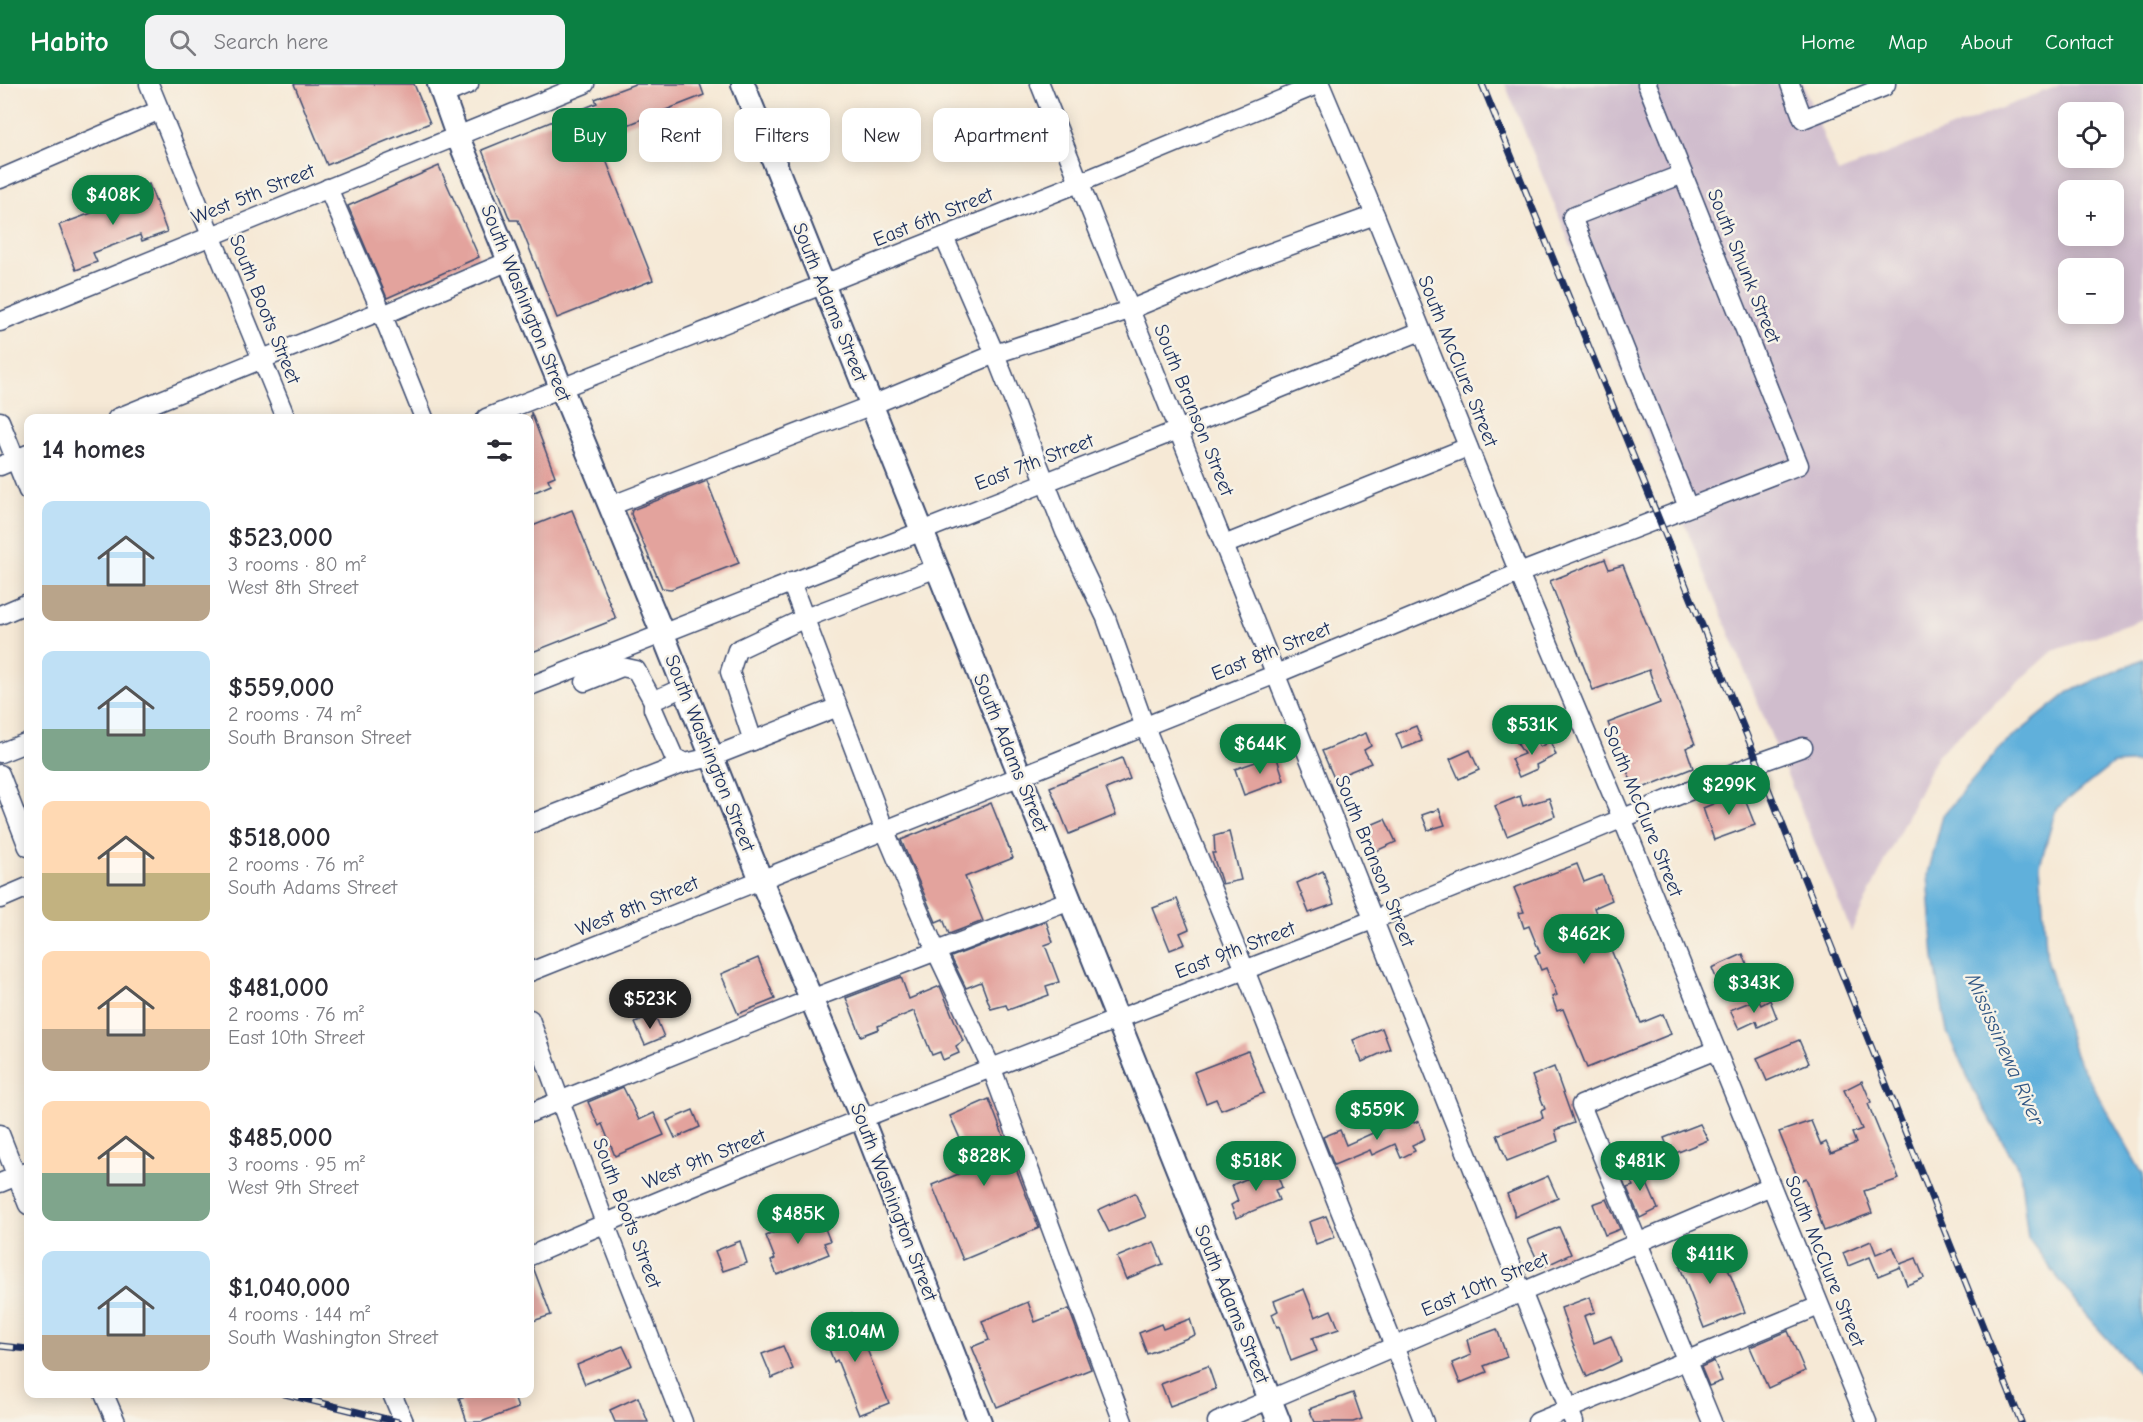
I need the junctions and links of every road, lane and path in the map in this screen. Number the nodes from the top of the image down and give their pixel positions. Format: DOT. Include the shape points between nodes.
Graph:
graph roads {
  1 [pos="149,84"];
  2 [pos="469,84"];
  3 [pos="585,84"];
  4 [pos="743,84"];
  5 [pos="1040,84"];
  6 [pos="1320,84"];
  7 [pos="1647,84"];
  8 [pos="1790,84"];
  9 [pos="1886,84"];
  10 [pos="441,90"];
  11 [pos="160,110"];
  12 [pos="457,135"];
  13 [pos="1683,174"];
  14 [pos="0,178"];
  15 [pos="1079,183"];
  16 [pos="328,188"];
  17 [pos="1376,215"];
  18 [pos="211,235"];
  19 [pos="944,237"];
  20 [pos="509,261"];
  21 [pos="823,284"];
  22 [pos="1129,310"];
  23 [pos="382,313"];
  24 [pos="0,321"];
  25 [pos="1421,331"];
  26 [pos="995,354"];
  27 [pos="262,360"];
  28 [pos="561,388"];
  29 [pos="872,405"];
  30 [pos="127,414"];
  31 [pos="284,414"];
  32 [pos="422,414"];
  33 [pos="496,414"];
  34 [pos="0,421"];
  35 [pos="1178,430"];
  36 [pos="1468,447"];
  37 [pos="15,460"];
  38 [pos="1799,465"];
  39 [pos="24,481"];
  40 [pos="1046,482"];
  41 [pos="610,506"];
  42 [pos="1688,507"];
  43 [pos="922,530"];
  44 [pos="1224,545"];
  45 [pos="937,568"];
  46 [pos="1519,573"];
  47 [pos="791,582"];
  48 [pos="24,605"];
  49 [pos="0,615"];
  50 [pos="804,618"];
  51 [pos="662,632"];
  52 [pos="1276,674"];
  53 [pos="585,682"];
  54 [pos="534,684"];
  55 [pos="684,687"];
  56 [pos="653,701"];
  57 [pos="838,707"];
  58 [pos="1145,727"];
  59 [pos="753,741"];
  60 [pos="24,744"];
  61 [pos="1803,747"];
  62 [pos="0,753"];
  63 [pos="712,757"];
  64 [pos="685,763"];
  65 [pos="0,774"];
  66 [pos="1021,776"];
  67 [pos="1622,818"];
  68 [pos="534,822"];
  69 [pos="885,831"];
  70 [pos="24,837"];
  71 [pos="761,880"];
  72 [pos="24,889"];
  73 [pos="0,899"];
  74 [pos="1071,900"];
  75 [pos="1374,920"];
  76 [pos="936,951"];
  77 [pos="534,970"];
  78 [pos="1245,970"];
  79 [pos="811,999"];
  80 [pos="1119,1019"];
  81 [pos="534,1030"];
  82 [pos="1716,1050"];
  83 [pos="992,1069"];
  84 [pos="560,1101"];
  85 [pos="534,1111"];
  86 [pos="862,1119"];
  87 [pos="0,1134"];
  88 [pos="15,1177"];
  89 [pos="1770,1186"];
  90 [pos="24,1196"];
  91 [pos="605,1223"];
  92 [pos="1638,1243"];
  93 [pos="534,1254"];
  94 [pos="1522,1293"];
  95 [pos="1820,1306"];
  96 [pos="1395,1347"];
  97 [pos="1687,1360"];
  98 [pos="106,1398"];
  99 [pos="394,1398"];
  100 [pos="1270,1400"];
  101 [pos="1571,1415"];
  102 [pos="116,1422"];
  103 [pos="404,1422"];
  104 [pos="683,1422"];
  105 [pos="980,1422"];
  106 [pos="1123,1422"];
  107 [pos="1217,1422"];
  108 [pos="1279,1422"];
  109 [pos="1424,1422"];
  110 [pos="1537,1422"];
  111 [pos="1712,1422"];
  112 [pos="1867,1422"];
  1 -- 11 [label="street, South Boots Street"];
  2 -- 10 [label="street"];
  3 -- 12 [label="street, West 5th Street"];
  4 -- 21 [label="main road, South Adams Street"];
  5 -- 15 [label="street, South Branson Street"];
  6 -- 15 [label="street, East 6th Street"];
  6 -- 17 [label="street, South McClure Street"];
  7 -- 13 [label="street, South Shunk Street"];
  8 -- 9 [label="street" via="1803,119"];
  10 -- 12 [label="main road, South Washington Street"];
  11 -- 14 [label="street"];
  11 -- 18 [label="street, South Boots Street"];
  12 -- 16 [label="street, West 5th Street"];
  12 -- 20 [label="main road, South Washington Street"];
  13 -- 38 [label="street, South Shunk Street"];
  13 -- 42 [label="street" via="1572,217"];
  15 -- 19 [label="street, East 6th Street"];
  15 -- 22 [label="street, South Branson Street"];
  16 -- 18 [label="street, West 5th Street"];
  16 -- 23 [label="street"];
  17 -- 22 [label="street" via="1250,260"];
  17 -- 25 [label="street, South McClure Street"];
  18 -- 24 [label="street, West 5th Street"];
  18 -- 27 [label="street, South Boots Street"];
  19 -- 21 [label="street, East 6th Street"];
  19 -- 26 [label="street"];
  20 -- 23 [label="street"];
  20 -- 28 [label="main road, South Washington Street"];
  21 -- 28 [label="street, East 6th Street"];
  21 -- 29 [label="main road, South Adams Street"];
  22 -- 26 [label="street"];
  22 -- 35 [label="street, South Branson Street"];
  23 -- 27 [label="street"];
  23 -- 32 [label="street"];
  25 -- 35 [label="street, East 7th Street"];
  25 -- 36 [label="street, South McClure Street"];
  26 -- 29 [label="street"];
  26 -- 40 [label="street"];
  27 -- 30 [label="street"];
  27 -- 31 [label="street, South Boots Street"];
  28 -- 33 [label="street, East 6th Street"];
  28 -- 41 [label="main road, South Washington Street"];
  29 -- 41 [label="street"];
  29 -- 43 [label="main road, South Adams Street"];
  34 -- 37 [label="street"];
  35 -- 40 [label="street, East 7th Street"];
  35 -- 44 [label="street, South Branson Street"];
  36 -- 44 [label="street"];
  36 -- 46 [label="street, South McClure Street"];
  37 -- 39 [label="street"];
  38 -- 42 [label="street, East 8th Street"];
  40 -- 43 [label="street, East 7th Street"];
  40 -- 58 [label="street" via="1106,618"];
  41 -- 51 [label="main road, South Washington Street"];
  42 -- 46 [label="street, East 8th Street"];
  43 -- 45 [label="main road, South Adams Street"];
  43 -- 47 [label="street, East 7th Street"];
  44 -- 52 [label="street, South Branson Street"];
  45 -- 50 [label="street"];
  45 -- 66 [label="main road, South Adams Street"];
  46 -- 52 [label="street, East 8th Street"];
  46 -- 67 [label="street, South McClure Street"];
  47 -- 50 [label="street"];
  47 -- 51 [label="street, East 7th Street"];
  48 -- 49 [label="street"];
  50 -- 57 [label="street"];
  50 -- 59 [label="street" via="737,650 730,672"];
  51 -- 54 [label="street, East 7th Street"];
  51 -- 55 [label="main road, South Washington Street"];
  52 -- 58 [label="street, East 8th Street"];
  52 -- 75 [label="street, South Branson Street"];
  53 -- 56 [label="street" via="622,667 636,670"];
  55 -- 56 [label="street"];
  55 -- 63 [label="main road, South Washington Street"];
  56 -- 64 [label="street" via="653,710 674,757"];
  57 -- 59 [label="street"];
  57 -- 69 [label="street"];
  58 -- 66 [label="street, East 8th Street"];
  58 -- 78 [label="street"];
  59 -- 63 [label="street"];
  60 -- 62 [label="street"];
  61 -- 67 [label="street, East 9th Street"];
  63 -- 64 [label="street"];
  63 -- 71 [label="main road, South Washington Street"];
  64 -- 68 [label="street"];
  65 -- 70 [label="street"];
  66 -- 69 [label="street, East 8th Street"];
  66 -- 74 [label="main road, South Adams Street"];
  67 -- 75 [label="street, East 9th Street"];
  67 -- 82 [label="street, South McClure Street"];
  69 -- 71 [label="street, East 8th Street"];
  69 -- 76 [label="street"];
  71 -- 77 [label="street, West 8th Street"];
  71 -- 79 [label="main road, South Washington Street"];
  72 -- 73 [label="street"];
  74 -- 76 [label="street"];
  74 -- 80 [label="main road, South Adams Street"];
  75 -- 78 [label="street, East 9th Street"];
  75 -- 94 [label="street, South Branson Street"];
  76 -- 79 [label="street"];
  76 -- 83 [label="street"];
  78 -- 80 [label="street, East 9th Street"];
  78 -- 96 [label="street"];
  79 -- 84 [label="street"];
  79 -- 86 [label="main road, South Washington Street"];
  80 -- 83 [label="street, East 9th Street"];
  80 -- 100 [label="main road, South Adams Street"];
  81 -- 84 [label="street, South Boots Street"];
  82 -- 89 [label="street, South McClure Street"];
  82 -- 92 [label="street" via="1581,1105"];
  83 -- 86 [label="street, East 9th Street"];
  83 -- 106 [label="street"];
  84 -- 85 [label="street"];
  84 -- 91 [label="street, South Boots Street"];
  86 -- 91 [label="street, West 9th Street"];
  86 -- 105 [label="main road, South Washington Street"];
  87 -- 88 [label="street"];
  88 -- 90 [label="street"];
  89 -- 92 [label="street, East 10th Street"];
  89 -- 95 [label="street, South McClure Street"];
  91 -- 93 [label="street, West 9th Street"];
  91 -- 104 [label="street, South Boots Street"];
  92 -- 94 [label="street, East 10th Street"];
  92 -- 97 [label="street"];
  94 -- 96 [label="street, East 10th Street"];
  94 -- 101 [label="street, South Branson Street"];
  95 -- 97 [label="street"];
  95 -- 112 [label="street, South McClure Street"];
  96 -- 100 [label="street, East 10th Street"];
  96 -- 109 [label="street"];
  97 -- 101 [label="street"];
  97 -- 111 [label="street"];
  98 -- 102 [label="street"];
  99 -- 103 [label="street"];
  100 -- 107 [label="street, East 10th Street"];
  100 -- 108 [label="main road, South Adams Street"];
  101 -- 110 [label="street"];
}
